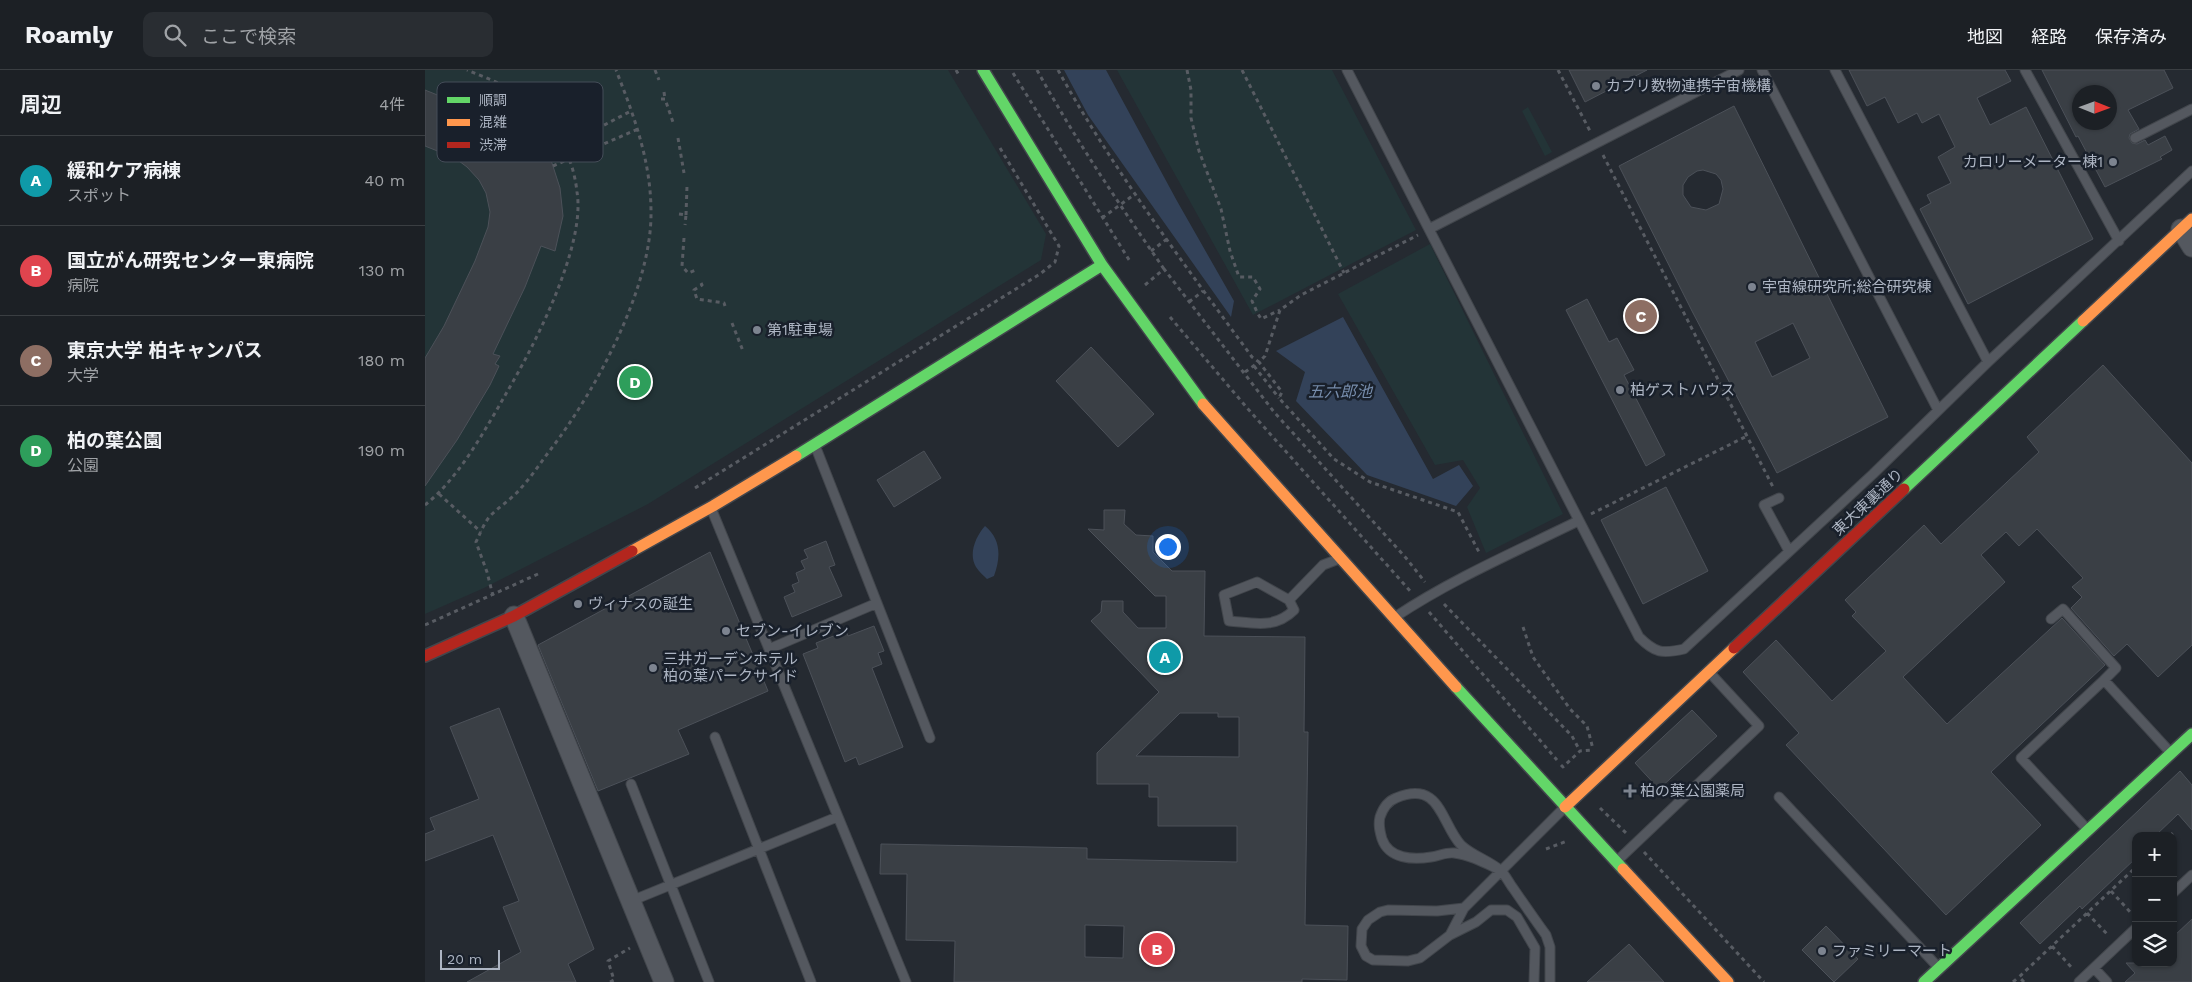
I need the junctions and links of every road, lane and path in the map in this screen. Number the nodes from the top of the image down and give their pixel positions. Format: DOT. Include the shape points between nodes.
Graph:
graph roads {
  1 [pos="467,70"];
  2 [pos="616,70"];
  3 [pos="655,70"];
  4 [pos="956,70"];
  5 [pos="983,70"];
  6 [pos="1012,70"];
  7 [pos="1037,70"];
  8 [pos="1058,70"];
  9 [pos="1187,70"];
  10 [pos="1242,70"];
  11 [pos="1347,70"];
  12 [pos="1558,70"];
  13 [pos="1739,70"];
  14 [pos="1762,70"];
  15 [pos="1835,70"];
  16 [pos="2025,70"];
  17 [pos="961,78"];
  18 [pos="659,80"];
  19 [pos="496,82"];
  20 [pos="663,92"];
  21 [pos="2192,109"];
  22 [pos="631,111"];
  23 [pos="603,126"];
  24 [pos="674,126"];
  25 [pos="638,129"];
  26 [pos="678,138"];
  27 [pos="2135,138"];
  28 [pos="996,141"];
  29 [pos="603,144"];
  30 [pos="1597,144"];
  31 [pos="562,162"];
  32 [pos="571,162"];
  33 [pos="553,166"];
  34 [pos="2192,171"];
  35 [pos="684,173"];
  36 [pos="687,186"];
  37 [pos="1135,194"];
  38 [pos="1120,206"];
  39 [pos="679,214"];
  40 [pos="686,215"];
  41 [pos="1102,218"];
  42 [pos="2187,224"];
  43 [pos="685,225"];
  44 [pos="1429,229"];
  45 [pos="684,238"];
  46 [pos="1167,239"];
  47 [pos="2119,241"];
  48 [pos="2192,247"];
  49 [pos="1151,251"];
  50 [pos="1101,265"];
  51 [pos="1135,268"];
  52 [pos="1164,269"];
  53 [pos="697,271"];
  54 [pos="1344,273"];
  55 [pos="1140,276"];
  56 [pos="701,283"];
  57 [pos="1145,285"];
  58 [pos="1203,291"];
  59 [pos="1151,292"];
  60 [pos="1189,302"];
  61 [pos="725,306"];
  62 [pos="1280,310"];
  63 [pos="1168,314"];
  64 [pos="732,323"];
  65 [pos="743,351"];
  66 [pos="1259,362"];
  67 [pos="1988,362"];
  68 [pos="1254,366"];
  69 [pos="1245,372"];
  70 [pos="1279,398"];
  71 [pos="1938,410"];
  72 [pos="1747,436"];
  73 [pos="815,445"];
  74 [pos="687,492"];
  75 [pos="439,494"];
  76 [pos="1779,498"];
  77 [pos="425,505"];
  78 [pos="711,508"];
  79 [pos="1578,521"];
  80 [pos="481,532"];
  81 [pos="1789,551"];
  82 [pos="1339,559"];
  83 [pos="1486,566"];
  84 [pos="545,570"];
  85 [pos="1434,594"];
  86 [pos="493,596"];
  87 [pos="1289,600"];
  88 [pos="1419,601"];
  89 [pos="877,603"];
  90 [pos="514,616"];
  91 [pos="1393,619"];
  92 [pos="2051,619"];
  93 [pos="425,625"];
  94 [pos="1523,626"];
  95 [pos="769,649"];
  96 [pos="425,656"];
  97 [pos="1709,672"];
  98 [pos="2104,680"];
  99 [pos="2192,734"];
  100 [pos="715,737"];
  101 [pos="930,738"];
  102 [pos="1593,750"];
  103 [pos="1580,751"];
  104 [pos="2172,753"];
  105 [pos="1563,767"];
  106 [pos="631,784"];
  107 [pos="1779,797"];
  108 [pos="1593,804"];
  109 [pos="1565,807"];
  110 [pos="837,817"];
  111 [pos="2088,830"];
  112 [pos="1634,842"];
  113 [pos="759,849"];
  114 [pos="1616,862"];
  115 [pos="1500,870"];
  116 [pos="2132,871"];
  117 [pos="2192,876"];
  118 [pos="671,885"];
  119 [pos="2177,889"];
  120 [pos="2111,891"];
  121 [pos="631,901"];
  122 [pos="1464,908"];
  123 [pos="2087,913"];
  124 [pos="2132,914"];
  125 [pos="2132,932"];
  126 [pos="1450,935"];
  127 [pos="646,939"];
  128 [pos="2052,946"];
  129 [pos="2118,946"];
  130 [pos="1939,968"];
  131 [pos="2094,968"];
  132 [pos="2019,977"];
  133 [pos="904,981"];
  134 [pos="2081,981"];
  135 [pos="610,982"];
  136 [pos="664,982"];
  137 [pos="709,982"];
  138 [pos="811,982"];
  139 [pos="1534,982"];
  140 [pos="1549,982"];
  141 [pos="1728,982"];
  142 [pos="1764,982"];
  143 [pos="1924,982"];
  144 [pos="2013,982"];
  145 [pos="2024,982"];
  146 [pos="2107,982"];
  1 -- 19 [label="path"];
  2 -- 22 [label="path"];
  3 -- 18 [label="path"];
  4 -- 17 [label="path"];
  5 -- 50 [label="street"];
  6 -- 41 [label="path"];
  7 -- 38 [label="path"];
  8 -- 37 [label="path" via="1087,123"];
  9 -- 62 [label="path" via="1191,118 1199,151 1221,209 1239,277 1253,277 1260,289 1253,301 1261,319"];
  10 -- 54 [label="path"];
  11 -- 44 [label="lane"];
  12 -- 30 [label="path"];
  13 -- 30 [label="lane"];
  14 -- 71 [label="lane"];
  15 -- 67 [label="lane"];
  16 -- 47 [label="lane"];
  20 -- 24 [label="path"];
  21 -- 27 [label="lane"];
  22 -- 23 [label="path"];
  22 -- 25 [label="path"];
  25 -- 29 [label="path"];
  25 -- 80 [label="path" via="646,159 651,212 648,247 639,284 609,357 570,424 521,489 489,517"];
  26 -- 35 [label="path"];
  28 -- 74 [label="path" via="1059,246 1055,262 1024,285"];
  30 -- 44 [label="lane"];
  30 -- 72 [label="path"];
  31 -- 33 [label="path"];
  32 -- 75 [label="path" via="578,194 575,233 561,283 522,367 481,436"];
  34 -- 47 [label="lane"];
  36 -- 40 [label="path"];
  37 -- 38 [label="path"];
  37 -- 46 [label="path"];
  38 -- 41 [label="path"];
  38 -- 49 [label="path"];
  39 -- 40 [label="path"];
  40 -- 43 [label="path"];
  41 -- 51 [label="path"];
  42 -- 48 [label="street"];
  42 -- 97 [label="street, 東大東裏通り"];
  44 -- 54 [label="path"];
  44 -- 79 [label="lane"];
  45 -- 53 [label="path" via="682,266 688,273"];
  46 -- 49 [label="path"];
  46 -- 58 [label="path"];
  47 -- 67 [label="lane"];
  49 -- 52 [label="path"];
  50 -- 73 [label="street"];
  50 -- 82 [label="street" via="1207,410"];
  52 -- 57 [label="path"];
  52 -- 60 [label="path"];
  54 -- 62 [label="path"];
  55 -- 57 [label="path"];
  56 -- 61 [label="path" via="694,290 697,298 724,303"];
  57 -- 59 [label="path"];
  58 -- 60 [label="path"];
  58 -- 66 [label="path" via="1251,357"];
  60 -- 69 [label="path"];
  62 -- 66 [label="path" via="1265,356"];
  63 -- 88 [label="path"];
  64 -- 65 [label="path"];
  66 -- 68 [label="path"];
  66 -- 70 [label="path" via="1282,392"];
  67 -- 71 [label="lane"];
  68 -- 69 [label="path"];
  68 -- 70 [label="path"];
  69 -- 85 [label="path" via="1273,412"];
  70 -- 83 [label="path" via="1334,459 1370,482 1458,512"];
  71 -- 81 [label="lane"];
  72 -- 76 [label="path"];
  72 -- 79 [label="path"];
  73 -- 78 [label="street"];
  73 -- 89 [label="lane"];
  75 -- 77 [label="path"];
  75 -- 80 [label="path"];
  76 -- 81 [label="lane" via="1764,505"];
  78 -- 90 [label="street"];
  78 -- 95 [label="lane"];
  79 -- 81 [label="lane" via="1639,637 1652,650 1668,653 1684,649"];
  79 -- 83 [label="lane"];
  80 -- 86 [label="path" via="476,542"];
  82 -- 87 [label="lane" via="1323,565"];
  82 -- 91 [label="street"];
  83 -- 85 [label="lane"];
  84 -- 86 [label="path"];
  85 -- 88 [label="lane"];
  85 -- 103 [label="path" via="1572,736"];
  86 -- 93 [label="path"];
  87 -- 87 [label="lane" via="1257,582 1224,595 1229,621 1263,624 1284,620 1294,610"];
  88 -- 91 [label="lane"];
  88 -- 105 [label="path"];
  89 -- 95 [label="lane"];
  89 -- 101 [label="lane"];
  90 -- 96 [label="street"];
  90 -- 121 [label="street"];
  91 -- 109 [label="street"];
  92 -- 98 [label="lane" via="2063,609 2116,668"];
  94 -- 102 [label="path" via="1533,657 1587,726"];
  95 -- 110 [label="lane"];
  97 -- 109 [label="street, 東大東裏通り"];
  97 -- 112 [label="lane" via="1759,726"];
  98 -- 104 [label="lane"];
  98 -- 111 [label="lane" via="2021,758"];
  99 -- 104 [label="street"];
  100 -- 113 [label="lane"];
  104 -- 111 [label="street"];
  106 -- 118 [label="lane"];
  107 -- 130 [label="lane"];
  108 -- 112 [label="path" via="1605,810"];
  109 -- 114 [label="street"];
  109 -- 115 [label="lane"];
  110 -- 113 [label="lane"];
  110 -- 133 [label="lane"];
  111 -- 130 [label="street"];
  112 -- 114 [label="lane"];
  112 -- 142 [label="path"];
  113 -- 118 [label="lane"];
  113 -- 138 [label="lane"];
  114 -- 141 [label="street"];
  115 -- 115 [label="lane" via="1452,852 1421,858 1402,858 1391,852 1379,830 1385,806 1402,795 1427,797 1437,804 1461,844"];
  115 -- 122 [label="lane"];
  115 -- 140 [label="lane" via="1550,946"];
  116 -- 120 [label="path"];
  117 -- 119 [label="lane"];
  118 -- 121 [label="lane"];
  118 -- 137 [label="lane"];
  120 -- 123 [label="path"];
  120 -- 124 [label="path"];
  121 -- 127 [label="street"];
  122 -- 126 [label="lane"];
  122 -- 126 [label="lane" via="1380,912 1362,929 1361,946 1366,956 1373,960 1408,961 1419,958"];
  123 -- 128 [label="path"];
  123 -- 129 [label="path"];
  125 -- 129 [label="lane"];
  126 -- 139 [label="lane" via="1491,910 1507,910 1517,918 1535,948"];
  127 -- 135 [label="path" via="608,961 614,980"];
  127 -- 136 [label="street"];
  128 -- 132 [label="path"];
  128 -- 134 [label="path"];
  129 -- 131 [label="lane"];
  130 -- 143 [label="street"];
  131 -- 134 [label="lane"];
  131 -- 146 [label="lane"];
  132 -- 144 [label="path"];
  132 -- 145 [label="path"];
}
